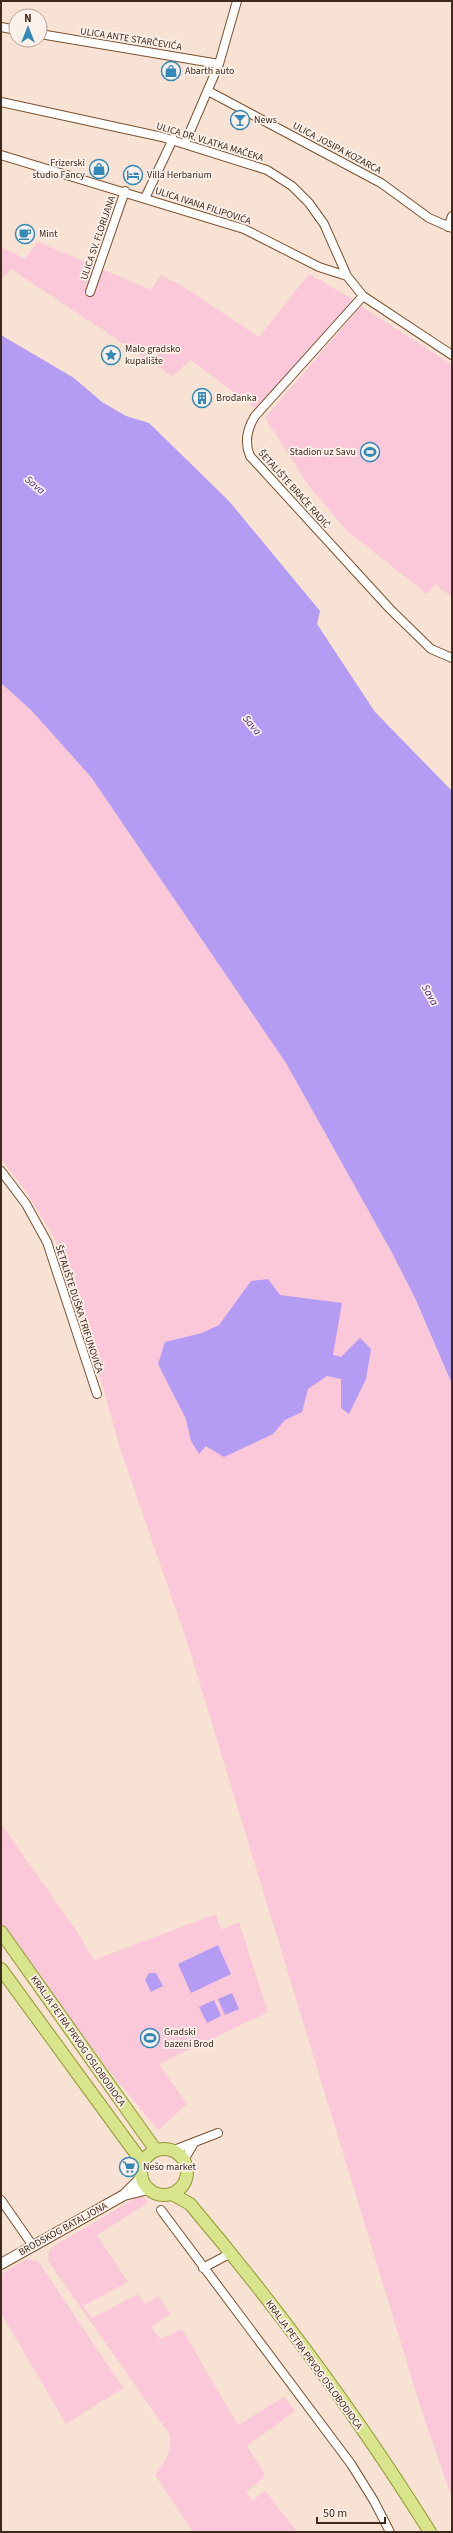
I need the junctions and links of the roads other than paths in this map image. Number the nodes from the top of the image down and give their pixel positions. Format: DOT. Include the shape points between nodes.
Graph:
graph roads {
  1 [pos="237,1"];
  2 [pos="240,1"];
  3 [pos="235,12"];
  4 [pos="48,35"];
  5 [pos="219,64"];
  6 [pos="208,91"];
  7 [pos="1,102"];
  8 [pos="173,140"];
  9 [pos="185,143"];
  10 [pos="1,155"];
  11 [pos="125,191"];
  12 [pos="146,198"];
  13 [pos="452,216"];
  14 [pos="450,227"];
  15 [pos="347,276"];
  16 [pos="90,292"];
  17 [pos="363,296"];
  18 [pos="452,356"];
  19 [pos="452,658"];
  20 [pos="1,1171"];
  21 [pos="97,1394"];
  22 [pos="1,1932"];
  23 [pos="1,1969"];
  24 [pos="218,2132"];
  25 [pos="194,2143"];
  26 [pos="155,2149"];
  27 [pos="174,2150"];
  28 [pos="184,2160"];
  29 [pos="142,2162"];
  30 [pos="141,2178"];
  31 [pos="184,2184"];
  32 [pos="148,2189"];
  33 [pos="172,2194"];
  34 [pos="124,2195"];
  35 [pos="1,2200"];
  36 [pos="190,2204"];
  37 [pos="161,2210"];
  38 [pos="33,2246"];
  39 [pos="231,2253"];
  40 [pos="1,2264"];
  41 [pos="203,2268"];
  42 [pos="390,2532"];
  43 [pos="430,2532"];
  1 -- 3 [label="street"];
  2 -- 3 [label="street"];
  3 -- 5 [label="street"];
  4 -- 5 [label="street, ULICA ANTE STARČEVIĆA"];
  5 -- 6 [label="street"];
  6 -- 9 [label="street"];
  6 -- 14 [label="street, ULICA JOSIPA KOZARCA" via="381,183 429,218"];
  7 -- 8 [label="street, ULICA DR. VLATKA MAČEKA"];
  8 -- 9 [label="street, ULICA DR. VLATKA MAČEKA"];
  8 -- 12 [label="street"];
  9 -- 15 [label="street, ULICA DR. VLATKA MAČEKA" via="267,170 292,186 324,224"];
  10 -- 11 [label="street, ULICA IVANA FILIPOVIĆA"];
  11 -- 12 [label="street, ULICA IVANA FILIPOVIĆA"];
  11 -- 16 [label="street, ULICA SV. FLORIJANA"];
  12 -- 15 [label="street, ULICA IVANA FILIPOVIĆA" via="244,228 319,267"];
  13 -- 14 [label="street"];
  15 -- 17 [label="street, ULICA DR. VLATKA MAČEKA"];
  17 -- 18 [label="street, ULICA DR. VLATKA MAČEKA"];
  17 -- 19 [label="street, ŠETALIŠTE BRAĆE RADIĆ" via="255,416 247,434 247,449 250,456 390,609 431,649"];
  20 -- 21 [label="street, ŠETALIŠTE DUŠKA TRIFUNOVIĆA" via="26,1204 47,1242"];
  22 -- 26 [label="main road, KRALJA PETRA PRVOG OSLOBODIOCA"];
  23 -- 29 [label="main road, KRALJA PETRA PRVOG OSLOBODIOCA"];
  24 -- 25 [label="street"];
  25 -- 27 [label="street"];
  25 -- 28 [label="street"];
  26 -- 27 [label="main road"];
  26 -- 29 [label="main road"];
  27 -- 28 [label="main road"];
  28 -- 31 [label="main road" via="187,2172"];
  29 -- 30 [label="main road"];
  30 -- 32 [label="main road"];
  30 -- 34 [label="street, BRODSKOG BATALJONA"];
  31 -- 33 [label="main road"];
  31 -- 36 [label="main road, KRALJA PETRA PRVOG OSLOBODIOCA"];
  32 -- 33 [label="main road" via="159,2195"];
  32 -- 34 [label="street, BRODSKOG BATALJONA"];
  33 -- 36 [label="main road, KRALJA PETRA PRVOG OSLOBODIOCA"];
  34 -- 38 [label="street, BRODSKOG BATALJONA"];
  35 -- 38 [label="street"];
  36 -- 39 [label="main road, KRALJA PETRA PRVOG OSLOBODIOCA"];
  37 -- 41 [label="street"];
  38 -- 40 [label="street, BRODSKOG BATALJONA"];
  39 -- 41 [label="street"];
  39 -- 43 [label="main road, KRALJA PETRA PRVOG OSLOBODIOCA" via="388,2466"];
  41 -- 42 [label="street" via="351,2464"];
}
